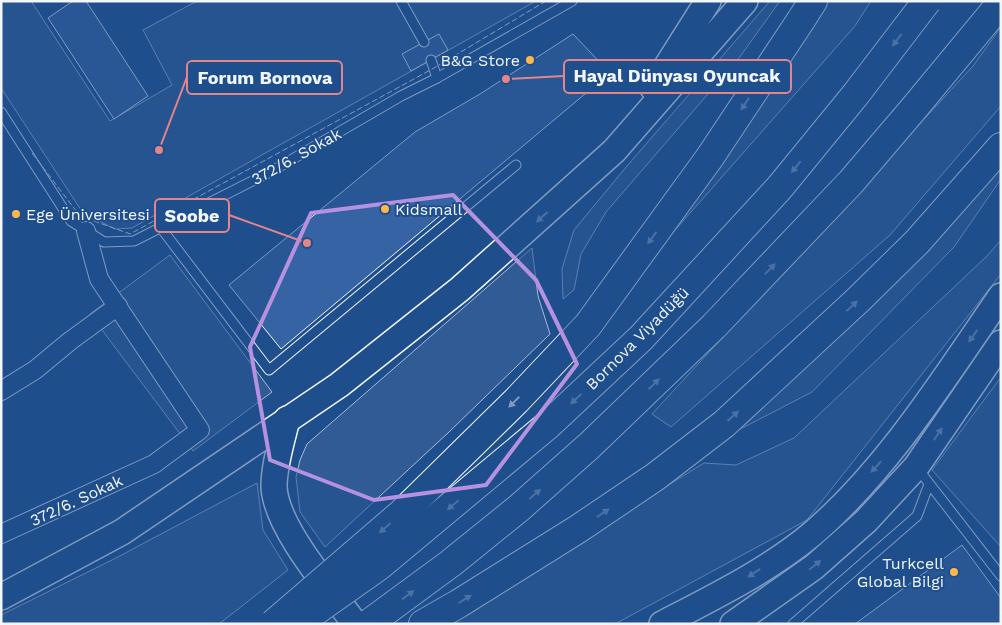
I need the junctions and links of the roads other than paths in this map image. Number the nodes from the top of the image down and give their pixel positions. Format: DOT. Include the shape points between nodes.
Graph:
graph roads {
  1 [pos="401,1"];
  2 [pos="572,1"];
  3 [pos="708,1"];
  4 [pos="745,1"];
  5 [pos="927,1"];
  6 [pos="1001,3"];
  7 [pos="807,11"];
  8 [pos="424,42"];
  9 [pos="431,60"];
  10 [pos="438,78"];
  11 [pos="1,112"];
  12 [pos="614,151"];
  13 [pos="995,154"];
  14 [pos="516,165"];
  15 [pos="161,228"];
  16 [pos="86,231"];
  17 [pos="1001,296"];
  18 [pos="118,306"];
  19 [pos="1001,343"];
  20 [pos="1,391"];
  21 [pos="287,420"];
  22 [pos="922,475"];
  23 [pos="1,534"];
  24 [pos="1001,576"];
  25 [pos="1,597"];
  26 [pos="273,624"];
  27 [pos="297,624"];
  28 [pos="355,624"];
  29 [pos="368,624"];
  30 [pos="423,624"];
  31 [pos="662,624"];
  32 [pos="733,624"];
  33 [pos="793,624"];
  1 -- 8 [label="lane"];
  2 -- 10 [label="lane, 372/6. Sokak"];
  3 -- 12 [label="main road"];
  4 -- 12 [label="main road"];
  5 -- 27 [label="highway, Bornova Viyadüğü, one-way, bridge" via="780,187 641,338 548,425 426,528"];
  29 -- 6 [label="highway, one-way" via="519,508 714,326 851,182"];
  7 -- 26 [label="highway, one-way, bridge" via="710,157 588,325 402,513"];
  9 -- 10 [label="lane"];
  10 -- 15 [label="lane, 372/6. Sokak" via="272,171"];
  11 -- 16 [label="lane" via="71,221"];
  12 -- 21 [label="main road, one-way" via="460,289 339,385"];
  30 -- 13 [label="highway, one-way" via="578,529 655,477 724,424 917,242"];
  14 -- 15 [label="lane" via="269,370"];
  15 -- 16 [label="lane, 372/6. Sokak" via="126,242 104,242"];
  16 -- 18 [label="street, 372/6. Sokak" via="99,279"];
  17 -- 31 [label="main road, one-way" via="884,458 836,512 810,535 734,587"];
  18 -- 20 [label="street" via="35,370"];
  18 -- 23 [label="street, 372/6. Sokak" via="200,430 154,464"];
  22 -- 19 [label="main road, one-way"];
  21 -- 25 [label="main road" via="122,532"];
  21 -- 28 [label="main road" via="274,488 279,510 294,539"];
  22 -- 24 [label="lane"];
  32 -- 22 [label="main road, one-way" via="821,560"];
  22 -- 33 [label="lane" via="917,516"];
}
